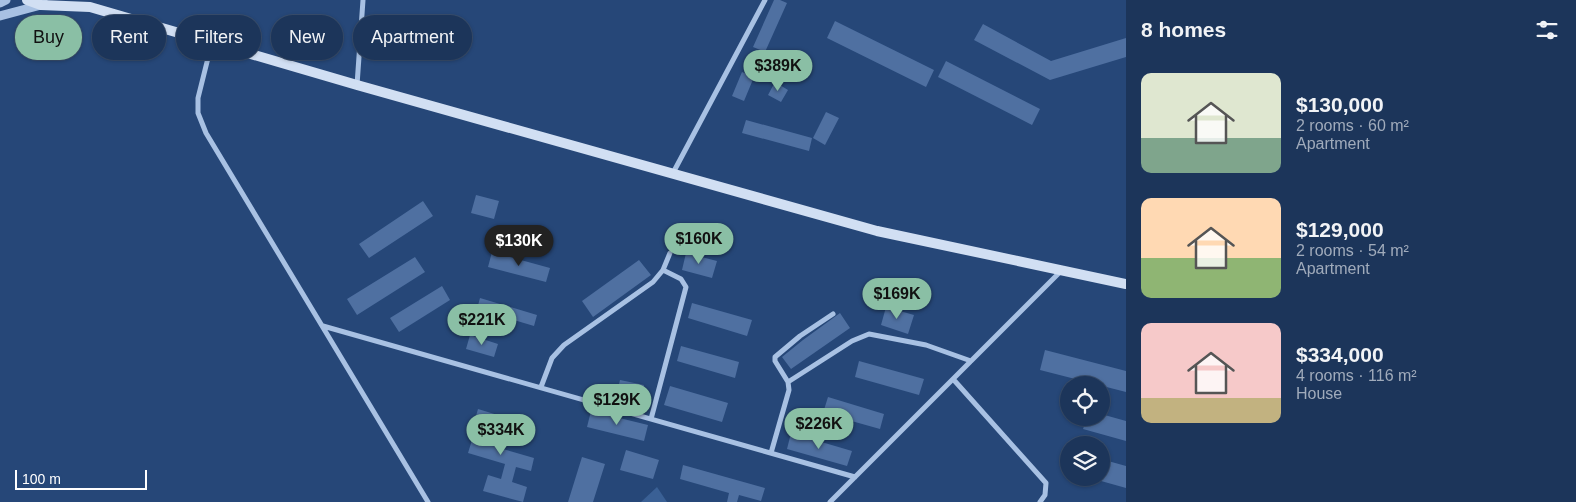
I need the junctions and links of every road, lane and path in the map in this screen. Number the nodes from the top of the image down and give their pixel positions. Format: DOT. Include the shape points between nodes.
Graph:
graph roads {
  1 [pos="6,0"];
  2 [pos="27,0"];
  3 [pos="75,0"];
  4 [pos="363,0"];
  5 [pos="765,0"];
  6 [pos="42,2"];
  7 [pos="0,3"];
  8 [pos="90,7"];
  9 [pos="0,16"];
  10 [pos="176,32"];
  11 [pos="261,57"];
  12 [pos="208,60"];
  13 [pos="357,85"];
  14 [pos="673,174"];
  15 [pos="670,253"];
  16 [pos="663,270"];
  17 [pos="1061,271"];
  18 [pos="1126,284"];
  19 [pos="833,314"];
  20 [pos="323,326"];
  21 [pos="971,361"];
  22 [pos="954,379"];
  23 [pos="788,382"];
  24 [pos="541,388"];
  25 [pos="651,419"];
  26 [pos="771,453"];
  27 [pos="856,477"];
  28 [pos="428,502"];
  29 [pos="830,502"];
  30 [pos="1040,502"];
  1 -- 7 [label="street"];
  2 -- 6 [label="main road"];
  3 -- 8 [label="main road"];
  4 -- 13 [label="street"];
  5 -- 14 [label="street"];
  6 -- 8 [label="main road"];
  6 -- 9 [label="street"];
  8 -- 10 [label="main road"];
  11 -- 13 [label="main road"];
  12 -- 20 [label="street" via="198,98 198,113 206,133"];
  13 -- 14 [label="main road"];
  14 -- 17 [label="main road" via="878,231"];
  15 -- 16 [label="street"];
  16 -- 24 [label="street" via="653,282 564,345 552,358"];
  16 -- 25 [label="street" via="681,279 686,287"];
  17 -- 18 [label="main road"];
  17 -- 21 [label="street"];
  19 -- 23 [label="street" via="776,357 775,361"];
  20 -- 24 [label="street"];
  20 -- 28 [label="street"];
  21 -- 22 [label="street"];
  21 -- 23 [label="street" via="926,345 869,334 852,341"];
  22 -- 27 [label="street"];
  22 -- 30 [label="street" via="1046,483 1045,495"];
  23 -- 26 [label="street" via="788,398"];
  24 -- 25 [label="street"];
  25 -- 26 [label="street"];
  26 -- 27 [label="street"];
  27 -- 29 [label="street"];
}
